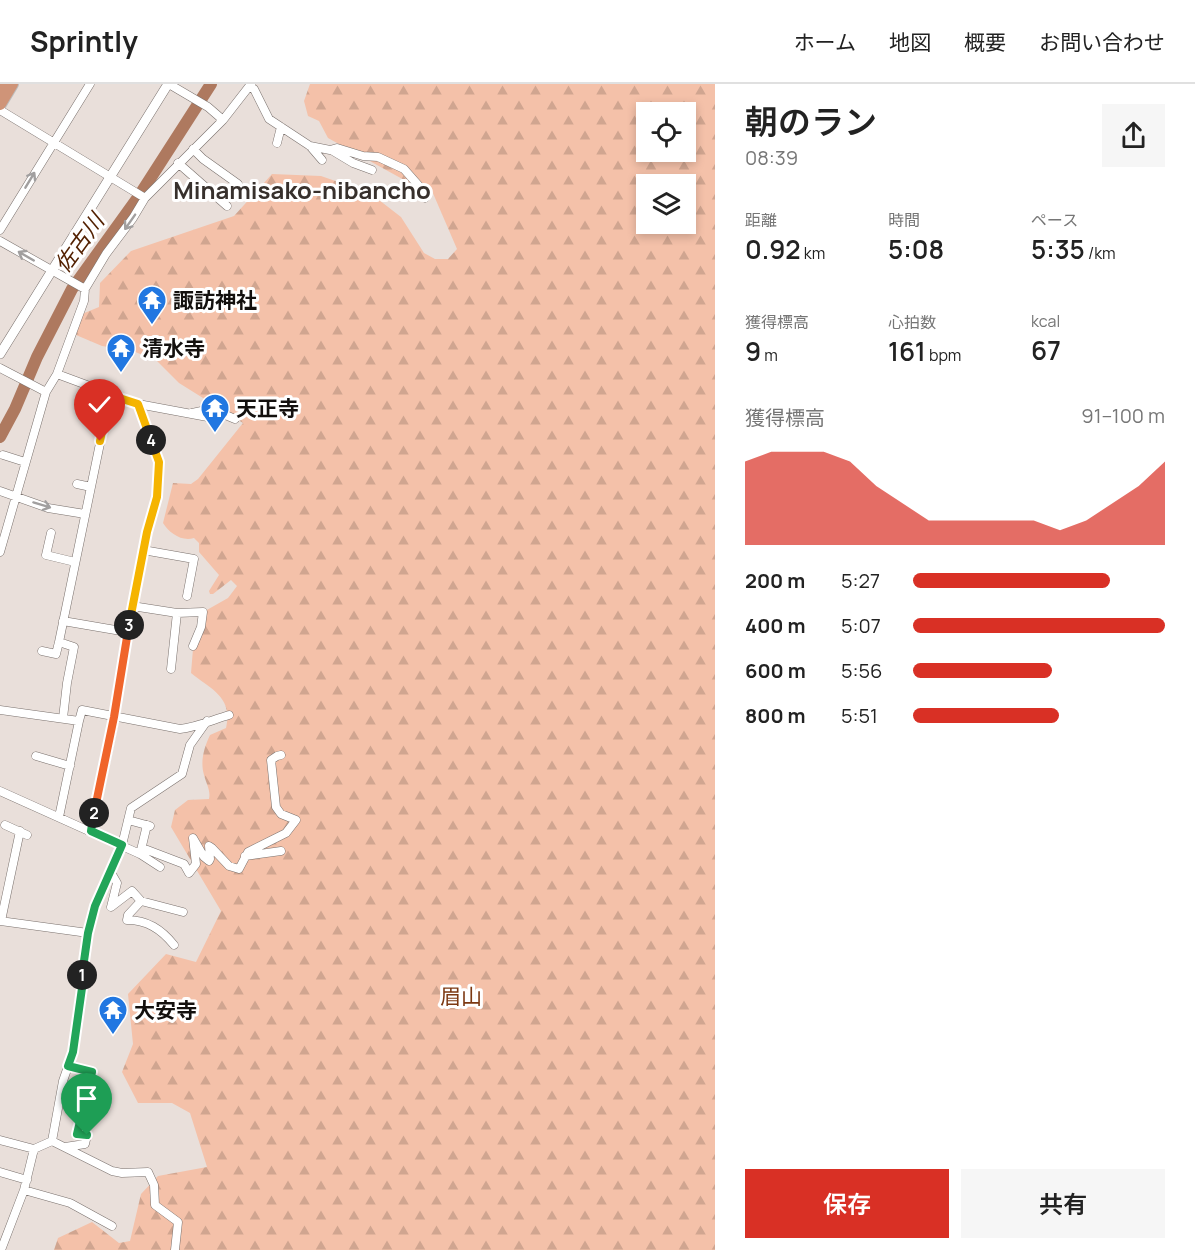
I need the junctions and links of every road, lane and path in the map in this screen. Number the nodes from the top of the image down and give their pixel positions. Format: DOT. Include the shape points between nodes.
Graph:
graph roads {
  1 [pos="12,84"];
  2 [pos="90,84"];
  3 [pos="169,84"];
  4 [pos="251,85"];
  5 [pos="0,104"];
  6 [pos="0,110"];
  7 [pos="223,120"];
  8 [pos="281,127"];
  9 [pos="53,143"];
  10 [pos="277,143"];
  11 [pos="310,146"];
  12 [pos="193,149"];
  13 [pos="330,150"];
  14 [pos="322,160"];
  15 [pos="178,163"];
  16 [pos="372,170"];
  17 [pos="110,177"];
  18 [pos="238,184"];
  19 [pos="141,195"];
  20 [pos="424,198"];
  21 [pos="227,206"];
  22 [pos="0,230"];
  23 [pos="0,241"];
  24 [pos="52,271"];
  25 [pos="82,288"];
  26 [pos="0,354"];
  27 [pos="0,368"];
  28 [pos="57,374"];
  29 [pos="46,392"];
  30 [pos="110,395"];
  31 [pos="138,404"];
  32 [pos="192,413"];
  33 [pos="213,418"];
  34 [pos="235,419"];
  35 [pos="3,455"];
  36 [pos="25,462"];
  37 [pos="77,484"];
  38 [pos="91,487"];
  39 [pos="0,491"];
  40 [pos="16,497"];
  41 [pos="85,514"];
  42 [pos="4,527"];
  43 [pos="48,536"];
  44 [pos="144,550"];
  45 [pos="0,552"];
  46 [pos="75,562"];
  47 [pos="187,596"];
  48 [pos="132,606"];
  49 [pos="177,613"];
  50 [pos="63,621"];
  51 [pos="128,632"];
  52 [pos="59,642"];
  53 [pos="193,646"];
  54 [pos="42,651"];
  55 [pos="171,669"];
  56 [pos="0,710"];
  57 [pos="229,716"];
  58 [pos="114,717"];
  59 [pos="63,718"];
  60 [pos="79,721"];
  61 [pos="207,721"];
  62 [pos="281,755"];
  63 [pos="36,756"];
  64 [pos="70,766"];
  65 [pos="0,790"];
  66 [pos="59,818"];
  67 [pos="128,820"];
  68 [pos="5,825"];
  69 [pos="91,831"];
  70 [pos="122,845"];
  71 [pos="141,851"];
  72 [pos="281,851"];
  73 [pos="245,856"];
  74 [pos="160,867"];
  75 [pos="110,871"];
  76 [pos="141,901"];
  77 [pos="183,912"];
  78 [pos="1,921"];
  79 [pos="88,933"];
  80 [pos="174,945"];
  81 [pos="68,1066"];
  82 [pos="0,1140"];
  83 [pos="52,1141"];
  84 [pos="65,1147"];
  85 [pos="34,1149"];
  86 [pos="0,1172"];
  87 [pos="27,1180"];
  88 [pos="24,1190"];
  89 [pos="112,1226"];
  90 [pos="1,1250"];
  91 [pos="175,1250"];
  1 -- 5 [label="highway"];
  2 -- 9 [label="street"];
  3 -- 7 [label="street"];
  3 -- 17 [label="street"];
  4 -- 7 [label="street"];
  4 -- 8 [label="street" via="269,119"];
  6 -- 9 [label="street"];
  7 -- 12 [label="street"];
  8 -- 10 [label="street"];
  8 -- 11 [label="street"];
  9 -- 17 [label="street"];
  22 -- 9 [label="street, one-way"];
  11 -- 13 [label="street"];
  11 -- 14 [label="street"];
  12 -- 15 [label="street"];
  12 -- 18 [label="street"];
  13 -- 16 [label="street"];
  13 -- 20 [label="street" via="337,148 378,158 404,169 426,194"];
  15 -- 19 [label="street"];
  15 -- 21 [label="street"];
  17 -- 19 [label="street"];
  17 -- 24 [label="street"];
  19 -- 25 [label="street, one-way" via="133,218"];
  24 -- 23 [label="street, one-way"];
  24 -- 25 [label="street"];
  24 -- 26 [label="street"];
  25 -- 28 [label="street" via="84,301"];
  27 -- 29 [label="street"];
  28 -- 29 [label="street"];
  28 -- 30 [label="street"];
  29 -- 36 [label="street"];
  30 -- 31 [label="street"];
  30 -- 38 [label="street"];
  31 -- 32 [label="street"];
  31 -- 44 [label="street" via="159,462 157,497"];
  32 -- 33 [label="street"];
  32 -- 34 [label="street" via="211,409"];
  35 -- 36 [label="street"];
  36 -- 40 [label="street"];
  37 -- 38 [label="street"];
  38 -- 41 [label="street"];
  39 -- 40 [label="street"];
  40 -- 41 [label="street, one-way" via="48,508"];
  40 -- 42 [label="street"];
  41 -- 46 [label="street"];
  42 -- 45 [label="street"];
  43 -- 46 [label="street" via="46,555"];
  44 -- 47 [label="street" via="194,559"];
  44 -- 48 [label="street"];
  46 -- 50 [label="street"];
  48 -- 49 [label="street"];
  48 -- 51 [label="street"];
  49 -- 53 [label="street" via="203,612"];
  49 -- 55 [label="street"];
  50 -- 51 [label="street"];
  50 -- 52 [label="street"];
  51 -- 58 [label="street"];
  52 -- 54 [label="street" via="56,654"];
  52 -- 59 [label="street" via="74,647"];
  56 -- 59 [label="street"];
  57 -- 61 [label="street"];
  58 -- 60 [label="street" via="82,710"];
  58 -- 61 [label="street" via="180,729"];
  58 -- 69 [label="street"];
  59 -- 60 [label="street"];
  60 -- 64 [label="street"];
  61 -- 67 [label="street" via="190,745 182,774 131,808"];
  62 -- 73 [label="street" via="271,760 276,807 281,814 296,820 286,833"];
  63 -- 64 [label="street"];
  64 -- 66 [label="street"];
  65 -- 66 [label="street"];
  66 -- 69 [label="street"];
  67 -- 70 [label="street"];
  67 -- 71 [label="street" via="149,825"];
  68 -- 78 [label="street" via="23,833"];
  69 -- 70 [label="street"];
  70 -- 71 [label="street"];
  70 -- 75 [label="street"];
  71 -- 73 [label="street" via="184,864 189,873 196,864 193,838 208,861 209,846 229,866 239,869"];
  71 -- 74 [label="street"];
  72 -- 73 [label="street"];
  75 -- 76 [label="street" via="117,883 111,907 132,891"];
  75 -- 79 [label="street"];
  76 -- 77 [label="street"];
  76 -- 80 [label="street" via="127,920 140,920 162,931"];
  78 -- 79 [label="street"];
  79 -- 81 [label="street"];
  81 -- 83 [label="street"];
  81 -- 84 [label="street" via="92,1072 77,1134 87,1135 85,1144"];
  82 -- 85 [label="street"];
  83 -- 84 [label="street"];
  83 -- 85 [label="street"];
  84 -- 91 [label="street" via="112,1170 148,1172 154,1185 155,1206 178,1222"];
  85 -- 87 [label="street"];
  86 -- 87 [label="street"];
  87 -- 88 [label="street"];
  88 -- 89 [label="street" via="70,1203"];
  88 -- 90 [label="street"];
}
